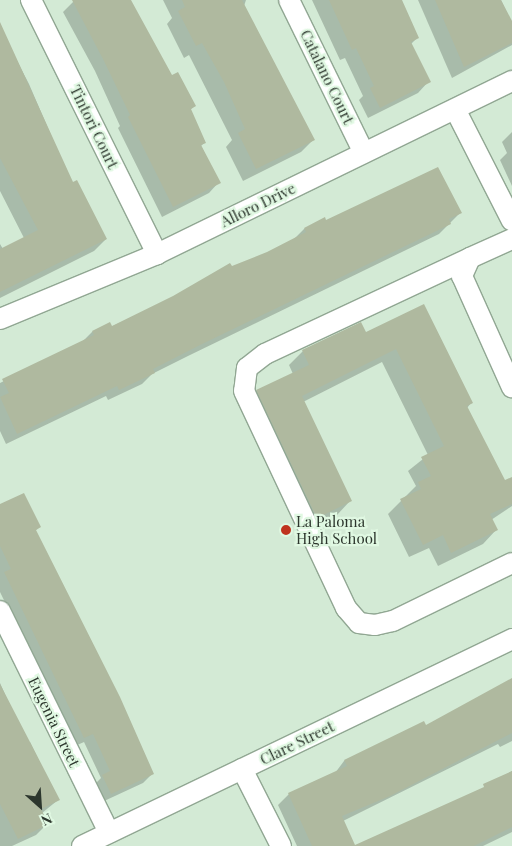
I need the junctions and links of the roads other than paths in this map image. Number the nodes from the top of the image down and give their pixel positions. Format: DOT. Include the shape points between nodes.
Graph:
graph roads {
  1 [pos="30,0"];
  2 [pos="289,0"];
  3 [pos="512,81"];
  4 [pos="456,111"];
  5 [pos="364,153"];
  6 [pos="512,221"];
  7 [pos="512,239"];
  8 [pos="156,254"];
  9 [pos="470,258"];
  10 [pos="0,320"];
  11 [pos="512,387"];
  12 [pos="512,563"];
  13 [pos="0,611"];
  14 [pos="512,639"];
  15 [pos="242,769"];
  16 [pos="109,833"];
  17 [pos="82,846"];
  18 [pos="281,846"];
  1 -- 8 [label="street, Tintori Court"];
  2 -- 5 [label="street, Catalano Court"];
  3 -- 4 [label="street, Alloro Drive"];
  4 -- 5 [label="street, Alloro Drive"];
  4 -- 6 [label="street"];
  5 -- 8 [label="street, Alloro Drive"];
  7 -- 9 [label="street"];
  8 -- 10 [label="street, Alloro Drive"];
  9 -- 11 [label="street" via="463,266 465,286"];
  9 -- 12 [label="street" via="264,354 247,368 244,391 346,608 358,623 375,626 393,621"];
  13 -- 16 [label="street, Eugenia Street"];
  14 -- 15 [label="street, Clare Street"];
  15 -- 16 [label="street, Clare Street"];
  15 -- 18 [label="street"];
  16 -- 17 [label="street, Clare Street"];
}
